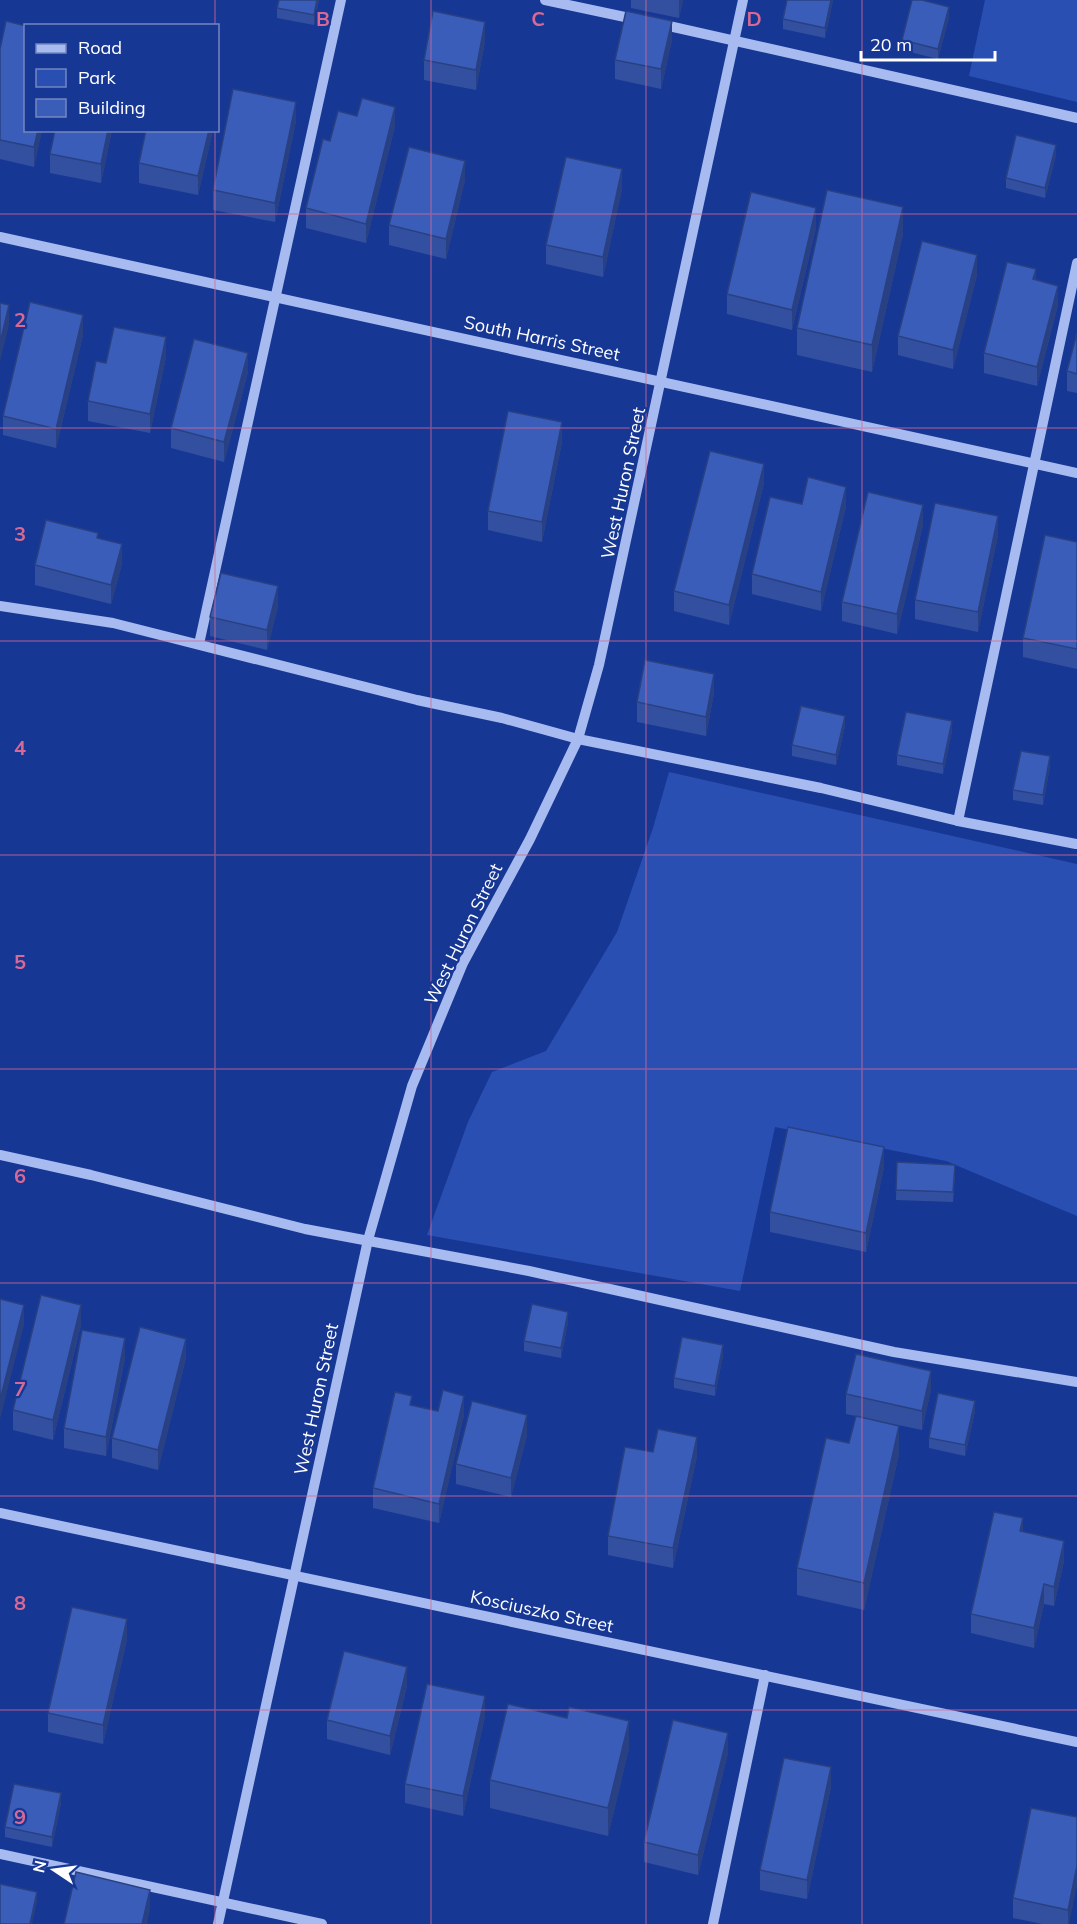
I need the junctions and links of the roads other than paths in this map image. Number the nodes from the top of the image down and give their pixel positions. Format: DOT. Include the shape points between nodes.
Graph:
graph roads {
  1 [pos="341,0"];
  2 [pos="545,0"];
  3 [pos="743,0"];
  4 [pos="734,40"];
  5 [pos="1077,118"];
  6 [pos="0,237"];
  7 [pos="1077,262"];
  8 [pos="275,297"];
  9 [pos="662,381"];
  10 [pos="1034,464"];
  11 [pos="1077,473"];
  12 [pos="0,606"];
  13 [pos="199,644"];
  14 [pos="578,739"];
  15 [pos="958,821"];
  16 [pos="1076,844"];
  17 [pos="0,1155"];
  18 [pos="368,1240"];
  19 [pos="1077,1382"];
  20 [pos="0,1513"];
  21 [pos="294,1576"];
  22 [pos="765,1675"];
  23 [pos="1077,1742"];
  24 [pos="0,1854"];
  25 [pos="223,1903"];
  26 [pos="218,1924"];
  27 [pos="322,1924"];
  28 [pos="713,1924"];
  1 -- 8 [label="street"];
  2 -- 4 [label="street"];
  3 -- 4 [label="street, West Huron Street"];
  4 -- 5 [label="street"];
  4 -- 9 [label="street, West Huron Street"];
  6 -- 8 [label="street, South Harris Street"];
  7 -- 10 [label="street"];
  8 -- 9 [label="street, South Harris Street"];
  8 -- 13 [label="street"];
  9 -- 10 [label="street, South Harris Street"];
  9 -- 14 [label="street, West Huron Street" via="599,665"];
  10 -- 11 [label="street, South Harris Street"];
  10 -- 15 [label="street"];
  12 -- 13 [label="street" via="113,623"];
  13 -- 14 [label="street"];
  14 -- 15 [label="street" via="820,788"];
  14 -- 18 [label="street, West Huron Street" via="459,973 412,1086"];
  15 -- 16 [label="street"];
  17 -- 18 [label="street" via="305,1229"];
  18 -- 19 [label="street" via="529,1271 894,1352"];
  18 -- 21 [label="street, West Huron Street"];
  20 -- 21 [label="street, Kosciuszko Street"];
  21 -- 22 [label="street, Kosciuszko Street"];
  21 -- 25 [label="street, West Huron Street"];
  22 -- 23 [label="street, Kosciuszko Street"];
  22 -- 28 [label="street"];
  24 -- 25 [label="street"];
  25 -- 26 [label="street, West Huron Street"];
  25 -- 27 [label="street"];
}
